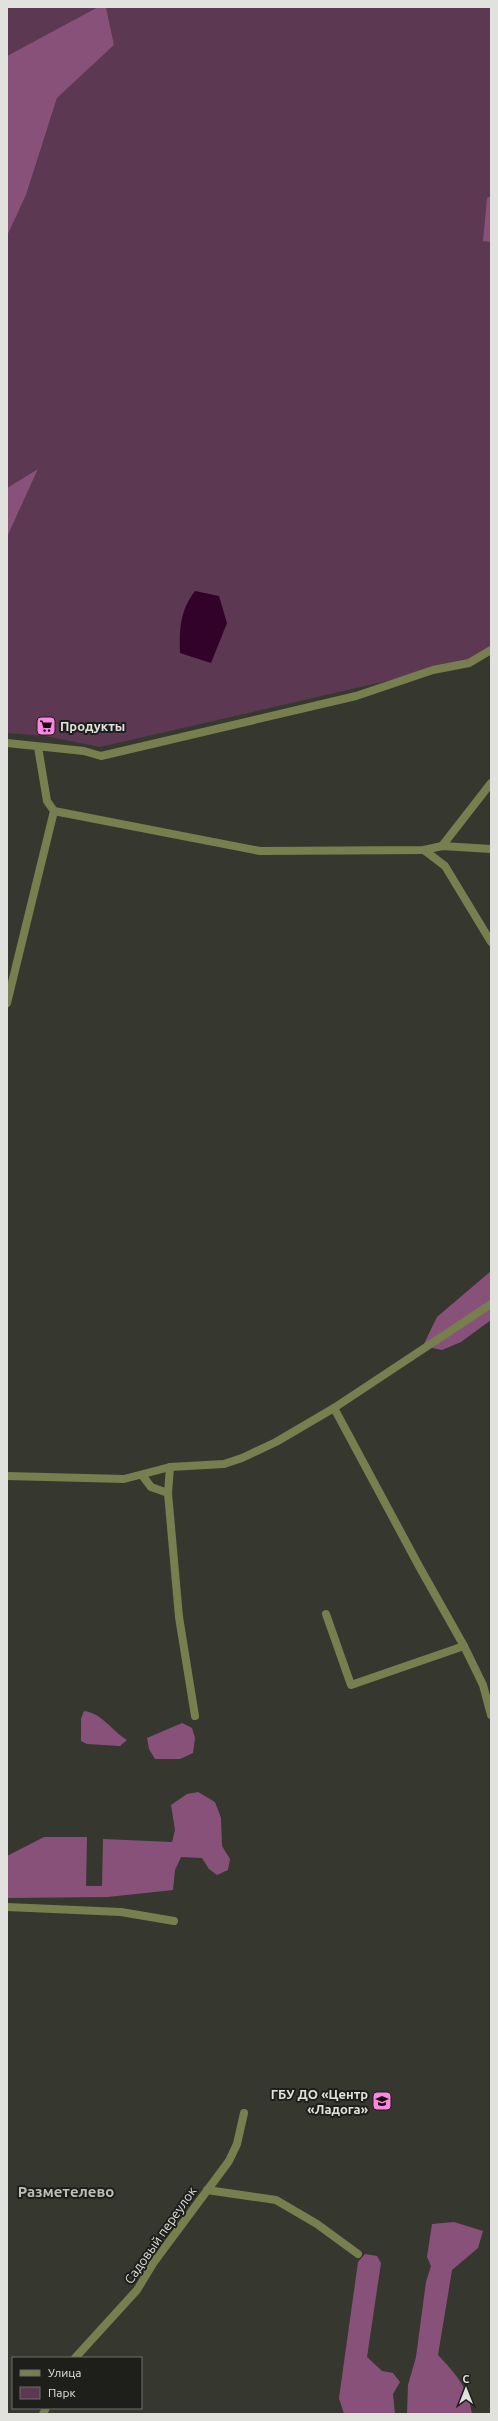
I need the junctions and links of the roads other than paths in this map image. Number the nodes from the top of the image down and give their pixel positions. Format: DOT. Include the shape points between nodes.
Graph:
graph roads {
  1 [pos="491,650"];
  2 [pos="7,743"];
  3 [pos="38,747"];
  4 [pos="491,783"];
  5 [pos="54,811"];
  6 [pos="442,846"];
  7 [pos="491,849"];
  8 [pos="424,850"];
  9 [pos="491,942"];
  10 [pos="7,1003"];
  11 [pos="491,1304"];
  12 [pos="334,1408"];
  13 [pos="170,1467"];
  14 [pos="7,1476"];
  15 [pos="142,1476"];
  16 [pos="168,1493"];
  17 [pos="326,1614"];
  18 [pos="464,1646"];
  19 [pos="491,1715"];
  20 [pos="195,1716"];
  21 [pos="7,1907"];
  22 [pos="174,1921"];
  23 [pos="244,2113"];
  24 [pos="207,2190"];
  25 [pos="358,2254"];
  26 [pos="76,2357"];
  1 -- 3 [label="street" via="469,663 433,670 356,696 101,756"];
  2 -- 3 [label="street"];
  3 -- 5 [label="street" via="47,801"];
  4 -- 6 [label="street"];
  5 -- 8 [label="street" via="260,851"];
  5 -- 10 [label="street"];
  6 -- 7 [label="street"];
  6 -- 8 [label="street"];
  8 -- 9 [label="street" via="444,866"];
  11 -- 12 [label="street"];
  12 -- 13 [label="street" via="276,1442 242,1458 224,1464"];
  12 -- 18 [label="street"];
  13 -- 15 [label="street"];
  13 -- 16 [label="street"];
  14 -- 15 [label="street" via="94,1480"];
  15 -- 16 [label="street" via="151,1487"];
  16 -- 20 [label="street" via="179,1617"];
  17 -- 18 [label="street" via="351,1685"];
  18 -- 19 [label="street" via="483,1685"];
  21 -- 22 [label="street" via="121,1912"];
  23 -- 24 [label="street, Садовый переулок" via="237,2144 229,2161"];
  24 -- 25 [label="street" via="276,2200 317,2224"];
  24 -- 26 [label="street, Садовый переулок" via="154,2262 137,2290"];
}
